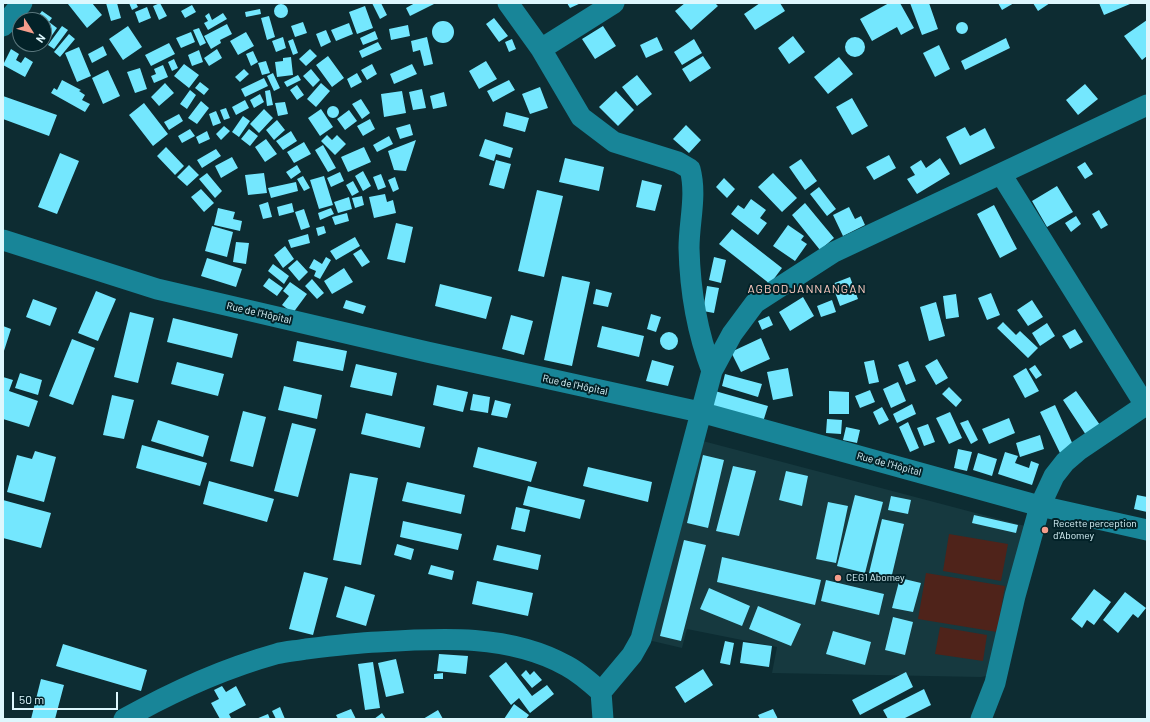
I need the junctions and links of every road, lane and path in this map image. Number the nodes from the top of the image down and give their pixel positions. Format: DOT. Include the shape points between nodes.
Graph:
graph roads {
  1 [pos="22,3"];
  2 [pos="508,3"];
  3 [pos="614,3"];
  4 [pos="3,26"];
  5 [pos="541,49"];
  6 [pos="1147,105"];
  7 [pos="1001,174"];
  8 [pos="3,240"];
  9 [pos="712,371"];
  10 [pos="1146,405"];
  11 [pos="700,412"];
  12 [pos="1040,506"];
  13 [pos="1147,530"];
  14 [pos="601,692"];
  15 [pos="124,719"];
  16 [pos="603,719"];
  17 [pos="981,719"];
  1 -- 4 [label="street"];
  2 -- 5 [label="street"];
  3 -- 5 [label="street"];
  5 -- 9 [label="street" via="572,104 592,127 614,142 678,162 690,169 693,182 689,248 696,318"];
  6 -- 7 [label="street"];
  7 -- 9 [label="street" via="834,252 755,303 732,334"];
  7 -- 10 [label="street"];
  8 -- 11 [label="street, Rue de l'Hôpital" via="157,289"];
  9 -- 11 [label="street"];
  10 -- 12 [label="street" via="1079,450 1066,462 1054,476"];
  11 -- 12 [label="street, Rue de l'Hôpital"];
  11 -- 14 [label="street" via="641,639 632,655"];
  12 -- 13 [label="street, Rue de l'Hôpital"];
  12 -- 17 [label="street" via="1015,596 995,683"];
  14 -- 15 [label="street" via="566,665 541,654 507,645 454,639 346,643 278,653 218,672"];
  14 -- 16 [label="street"];
}
